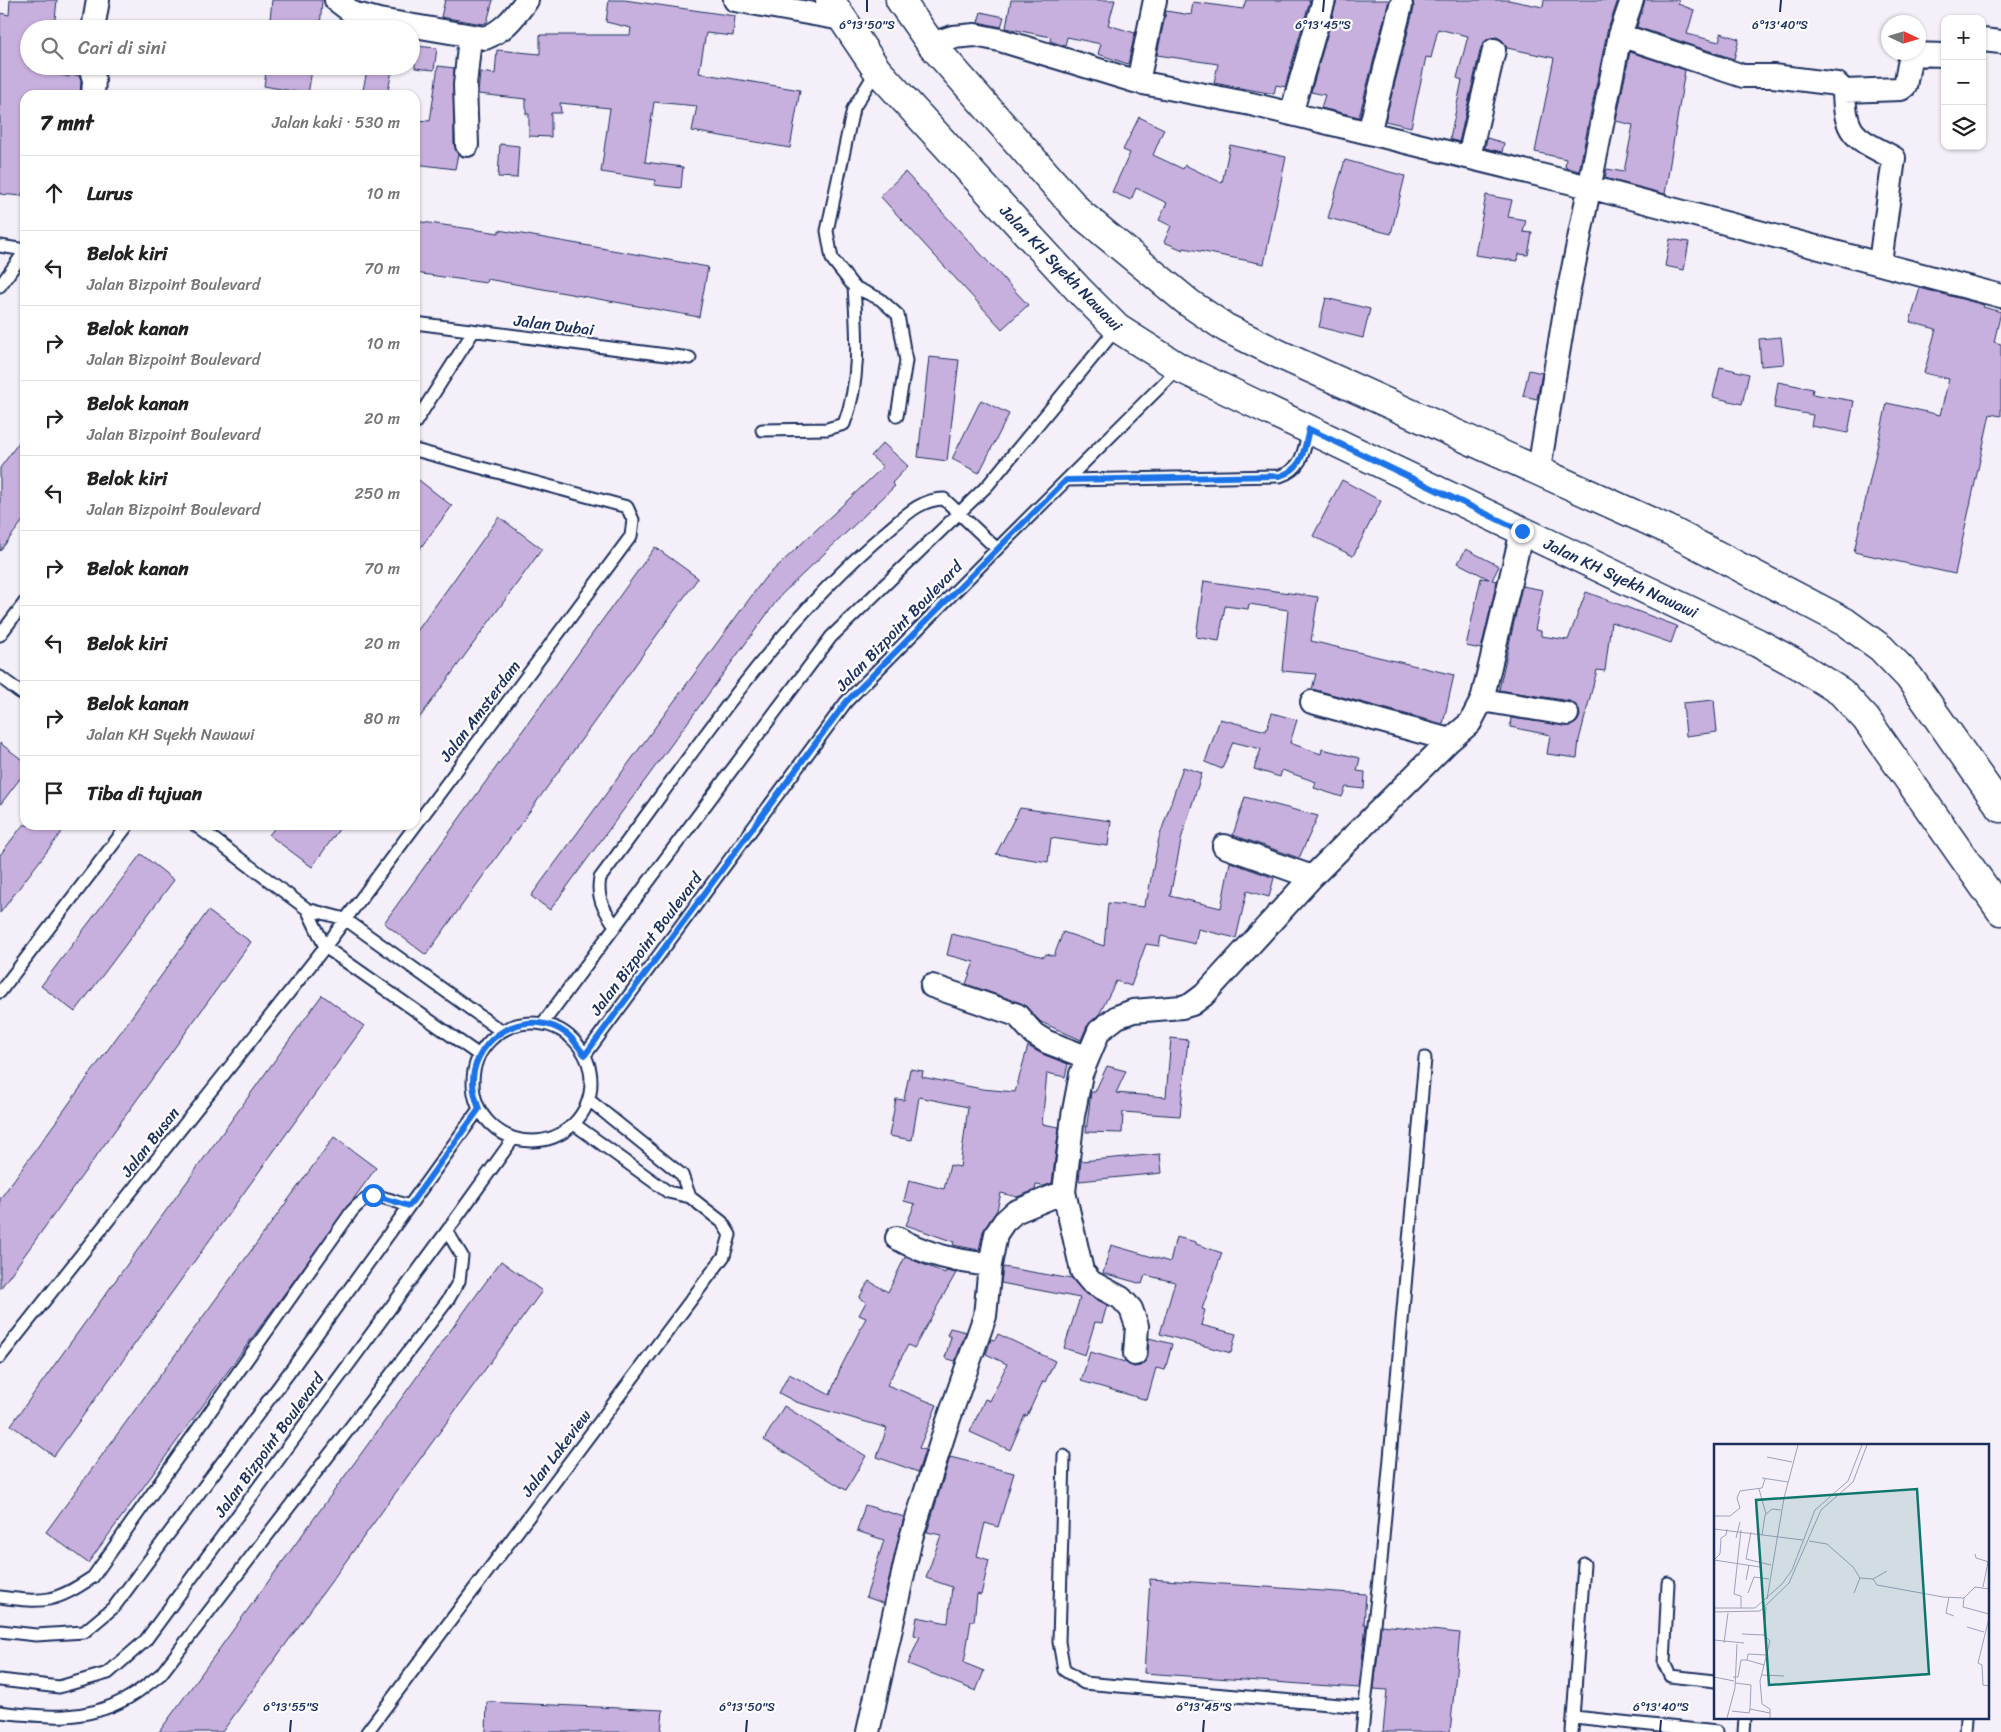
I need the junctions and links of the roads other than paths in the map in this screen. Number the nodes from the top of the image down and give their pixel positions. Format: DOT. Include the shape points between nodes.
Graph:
graph roads {
  1 [pos="98,0"];
  2 [pos="336,0"];
  3 [pos="527,0"];
  4 [pos="735,0"];
  5 [pos="900,0"];
  6 [pos="1155,0"];
  7 [pos="1324,0"];
  8 [pos="1632,0"];
  9 [pos="1401,5"];
  10 [pos="836,10"];
  11 [pos="95,20"];
  12 [pos="379,20"];
  13 [pos="420,28"];
  14 [pos="1620,35"];
  15 [pos="470,37"];
  16 [pos="1986,40"];
  17 [pos="2001,42"];
  18 [pos="931,44"];
  19 [pos="1494,50"];
  20 [pos="1941,55"];
  21 [pos="877,70"];
  22 [pos="93,75"];
  23 [pos="1138,82"];
  24 [pos="93,90"];
  25 [pos="1844,91"];
  26 [pos="1291,114"];
  27 [pos="1369,133"];
  28 [pos="467,145"];
  29 [pos="1469,157"];
  30 [pos="1589,187"];
  31 [pos="0,246"];
  32 [pos="20,249"];
  33 [pos="20,257"];
  34 [pos="1880,263"];
  35 [pos="0,286"];
  36 [pos="854,287"];
  37 [pos="2001,296"];
  38 [pos="420,324"];
  39 [pos="1117,328"];
  40 [pos="472,332"];
  41 [pos="690,358"];
  42 [pos="1180,368"];
  43 [pos="420,415"];
  44 [pos="897,416"];
  45 [pos="1309,429"];
  46 [pos="762,430"];
  47 [pos="420,451"];
  48 [pos="1539,470"];
  49 [pos="1066,480"];
  50 [pos="960,512"];
  51 [pos="1522,531"];
  52 [pos="997,549"];
  53 [pos="20,609"];
  54 [pos="0,635"];
  55 [pos="0,677"];
  56 [pos="20,692"];
  57 [pos="1482,700"];
  58 [pos="1312,702"];
  59 [pos="1567,714"];
  60 [pos="1450,740"];
  61 [pos="2001,808"];
  62 [pos="420,819"];
  63 [pos="124,830"];
  64 [pos="202,830"];
  65 [pos="411,830"];
  66 [pos="1224,846"];
  67 [pos="1312,877"];
  68 [pos="307,909"];
  69 [pos="2001,911"];
  70 [pos="345,919"];
  71 [pos="615,926"];
  72 [pos="325,946"];
  73 [pos="932,986"];
  74 [pos="0,992"];
  75 [pos="543,1023"];
  76 [pos="501,1031"];
  77 [pos="479,1055"];
  78 [pos="585,1055"];
  79 [pos="1086,1057"];
  80 [pos="1425,1058"];
  81 [pos="588,1100"];
  82 [pos="479,1109"];
  83 [pos="574,1124"];
  84 [pos="513,1139"];
  85 [pos="1064,1192"];
  86 [pos="690,1198"];
  87 [pos="409,1206"];
  88 [pos="448,1231"];
  89 [pos="897,1238"];
  90 [pos="990,1266"];
  91 [pos="1135,1354"];
  92 [pos="0,1357"];
  93 [pos="1064,1456"];
  94 [pos="1584,1564"];
  95 [pos="1668,1583"];
  96 [pos="0,1597"];
  97 [pos="0,1631"];
  98 [pos="0,1680"];
  99 [pos="1714,1681"];
  100 [pos="1364,1707"];
  101 [pos="0,1712"];
  102 [pos="1574,1717"];
  103 [pos="367,1732"];
  104 [pos="868,1732"];
  105 [pos="1362,1732"];
  106 [pos="1572,1732"];
  107 [pos="1717,1732"];
  1 -- 11 [label="street"];
  2 -- 12 [label="street" via="353,14"];
  3 -- 15 [label="street" via="498,33 484,38"];
  4 -- 10 [label="street"];
  5 -- 18 [label="main road"];
  6 -- 23 [label="street"];
  7 -- 26 [label="street"];
  8 -- 14 [label="street"];
  9 -- 27 [label="street"];
  10 -- 21 [label="main road, Jalan KH Syekh Nawawi"];
  13 -- 15 [label="street"];
  14 -- 25 [label="street" via="1744,76 1821,80 1837,84"];
  14 -- 30 [label="street"];
  15 -- 28 [label="street" via="465,85"];
  16 -- 17 [label="street"];
  18 -- 23 [label="street" via="975,35"];
  18 -- 48 [label="main road" via="1082,214 1189,304 1226,328 1281,355"];
  19 -- 29 [label="street"];
  20 -- 25 [label="street" via="1911,54 1901,89"];
  21 -- 36 [label="lane" via="854,109 828,230 832,258"];
  21 -- 39 [label="main road, Jalan KH Syekh Nawawi"];
  22 -- 24 [label="street"];
  23 -- 26 [label="street"];
  25 -- 34 [label="street" via="1844,110 1851,132 1856,138 1894,158"];
  26 -- 27 [label="street"];
  27 -- 29 [label="street"];
  29 -- 30 [label="street"];
  30 -- 34 [label="street"];
  30 -- 48 [label="street"];
  31 -- 32 [label="lane"];
  33 -- 35 [label="lane"];
  34 -- 37 [label="street"];
  36 -- 44 [label="lane" via="880,299 898,315 906,361"];
  36 -- 46 [label="lane" via="858,348 849,411 844,424 827,429"];
  38 -- 40 [label="lane, Jalan Dubai"];
  39 -- 42 [label="main road, Jalan KH Syekh Nawawi"];
  39 -- 50 [label="lane" via="988,485"];
  40 -- 41 [label="lane, Jalan Dubai"];
  40 -- 43 [label="lane"];
  42 -- 45 [label="main road, Jalan KH Syekh Nawawi"];
  42 -- 49 [label="lane, Jalan Bizpoint Boulevard"];
  45 -- 49 [label="lane" via="1298,467 1280,476"];
  45 -- 51 [label="main road, Jalan KH Syekh Nawawi"];
  47 -- 62 [label="lane, Jalan Amsterdam" via="614,502 627,507 633,520 631,536"];
  48 -- 61 [label="main road" via="1667,529 1845,622 1881,648 1909,677"];
  49 -- 52 [label="lane, Jalan Bizpoint Boulevard"];
  50 -- 52 [label="lane"];
  50 -- 71 [label="lane" via="831,637"];
  50 -- 71 [label="lane" via="944,499 920,504 867,548 807,608 747,681 600,878 600,902"];
  51 -- 57 [label="street"];
  51 -- 69 [label="main road, Jalan KH Syekh Nawawi" via="1758,643 1841,692 1866,719"];
  52 -- 78 [label="lane, Jalan Bizpoint Boulevard" via="846,702"];
  53 -- 54 [label="lane"];
  55 -- 56 [label="lane"];
  57 -- 59 [label="street"];
  57 -- 60 [label="street" via="1470,723"];
  58 -- 60 [label="street"];
  60 -- 67 [label="street"];
  63 -- 74 [label="lane"];
  64 -- 68 [label="lane"];
  65 -- 70 [label="lane, Jalan Amsterdam"];
  66 -- 67 [label="street"];
  67 -- 79 [label="street" via="1204,994 1187,1005 1133,1011 1117,1017 1099,1031"];
  68 -- 70 [label="lane"];
  68 -- 72 [label="lane"];
  70 -- 72 [label="lane, Jalan Amsterdam"];
  70 -- 76 [label="lane"];
  71 -- 75 [label="lane"];
  72 -- 77 [label="lane"];
  72 -- 92 [label="lane, Jalan Busan"];
  73 -- 79 [label="street" via="1017,1015 1034,1034 1047,1042"];
  75 -- 76 [label="lane" via="521,1024"];
  75 -- 78 [label="lane" via="568,1034"];
  76 -- 77 [label="lane" via="488,1041"];
  77 -- 82 [label="lane" via="473,1073 473,1091"];
  78 -- 81 [label="lane" via="591,1077"];
  79 -- 85 [label="street" via="1073,1116"];
  80 -- 100 [label="lane"];
  81 -- 83 [label="lane"];
  81 -- 86 [label="lane" via="682,1175"];
  82 -- 84 [label="lane" via="493,1127"];
  82 -- 87 [label="lane, Jalan Bizpoint Boulevard"];
  83 -- 84 [label="lane" via="556,1137 535,1142"];
  83 -- 86 [label="lane" via="668,1192"];
  84 -- 88 [label="lane, Jalan Bizpoint Boulevard"];
  85 -- 90 [label="street" via="1015,1212 1004,1222 996,1234"];
  85 -- 91 [label="street" via="1082,1271 1091,1282 1122,1298 1131,1309 1137,1326"];
  86 -- 103 [label="lane, Jalan Lakeview" via="722,1222 730,1235 724,1256"];
  87 -- 96 [label="lane" via="373,1195 362,1200 352,1211 93,1576 67,1594 51,1600"];
  87 -- 97 [label="lane, Jalan Bizpoint Boulevard" via="114,1607 84,1632 36,1635"];
  88 -- 98 [label="lane, Jalan Bizpoint Boulevard" via="145,1641 108,1673 59,1687"];
  88 -- 101 [label="lane" via="462,1256 459,1281 448,1300 161,1674 126,1699 95,1713 57,1718"];
  89 -- 90 [label="street" via="957,1261"];
  90 -- 104 [label="street" via="985,1316 911,1538"];
  93 -- 100 [label="lane" via="1059,1642 1064,1670 1084,1683"];
  94 -- 102 [label="lane"];
  95 -- 99 [label="lane" via="1664,1663 1670,1676"];
  100 -- 105 [label="lane"];
  102 -- 106 [label="lane"];
  102 -- 107 [label="lane"];
}
